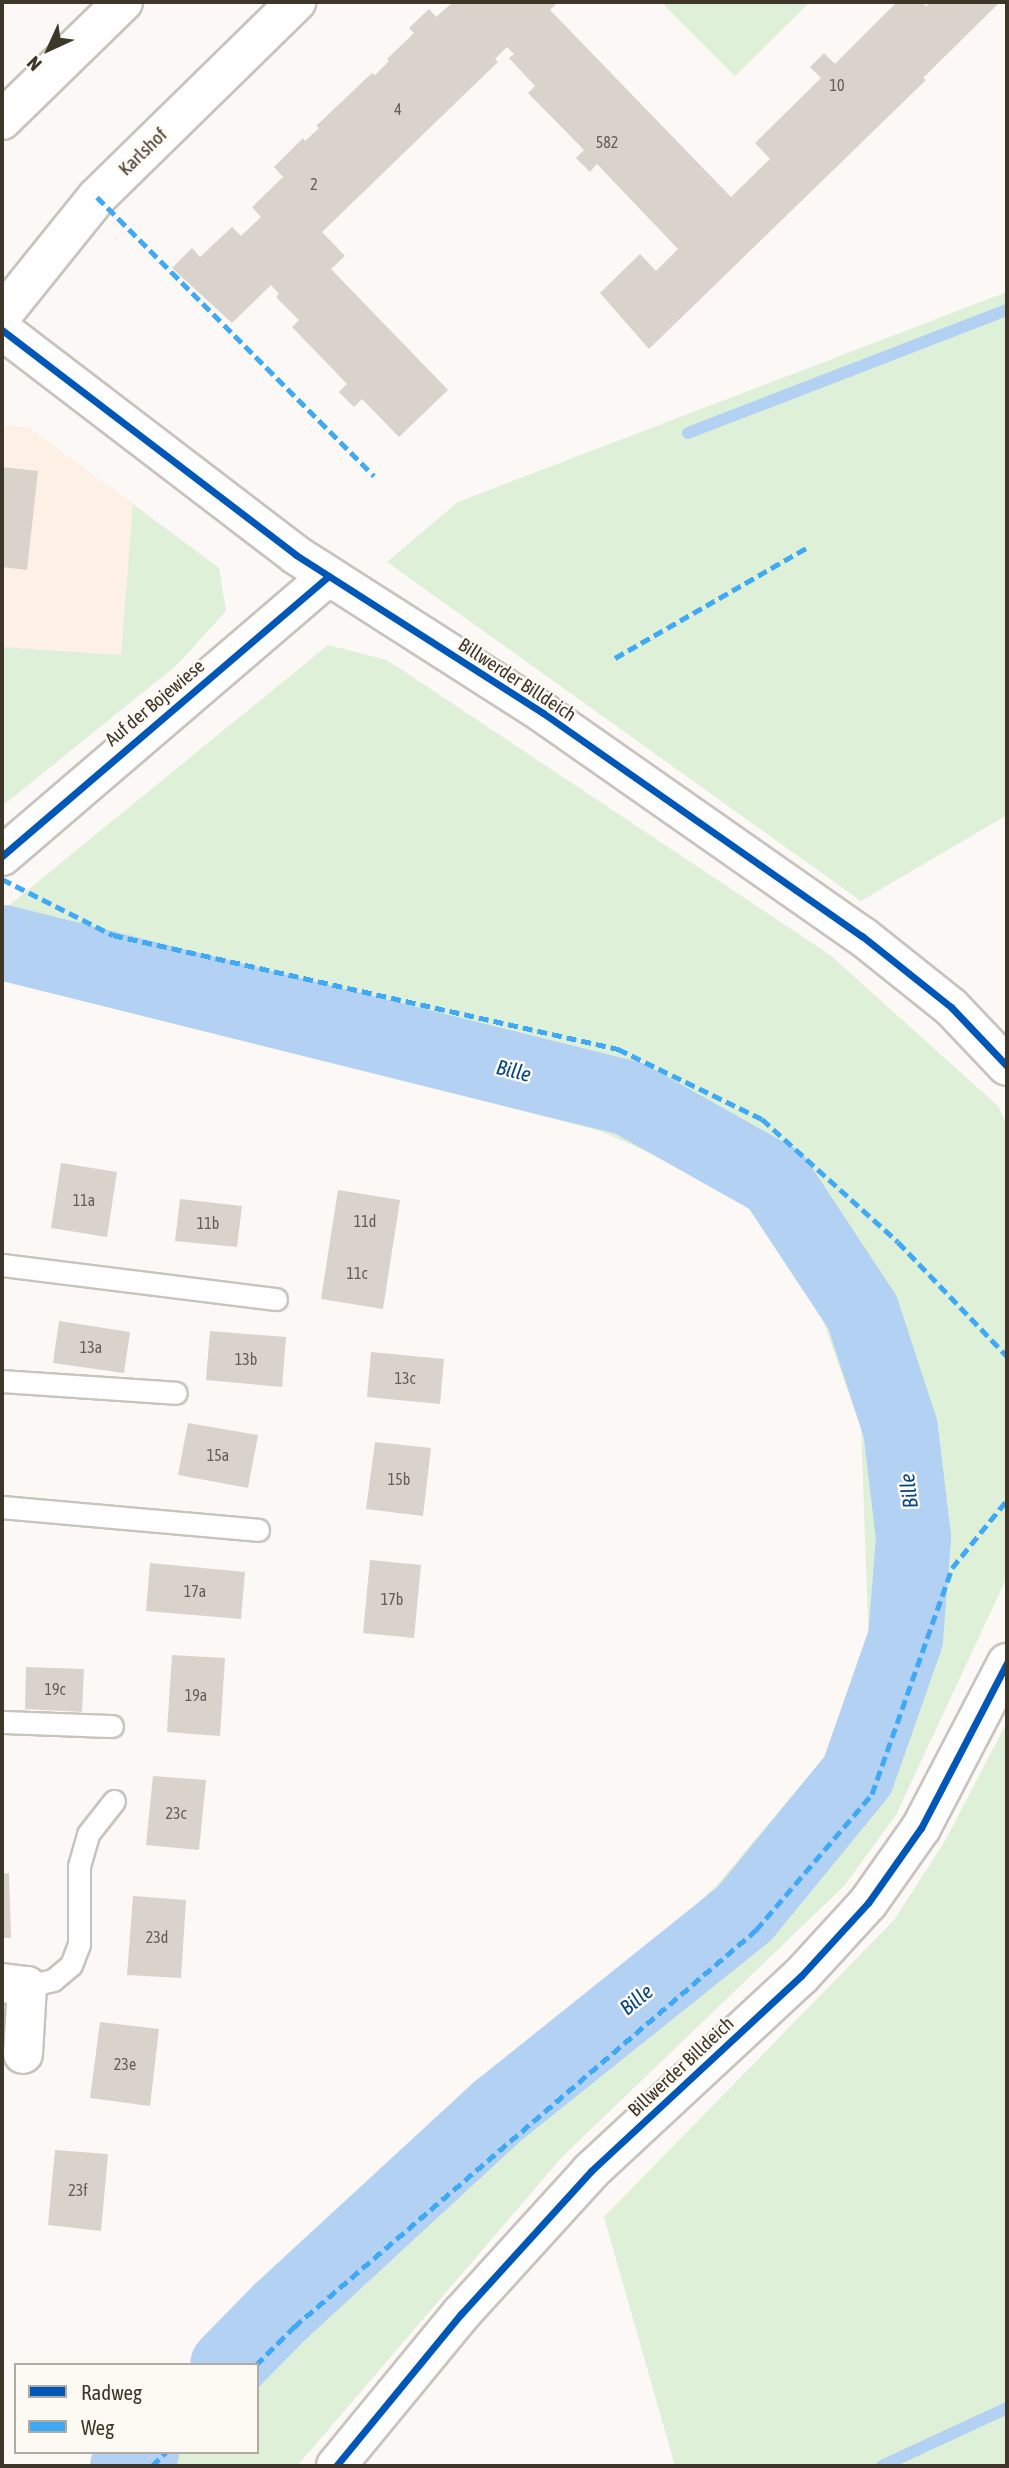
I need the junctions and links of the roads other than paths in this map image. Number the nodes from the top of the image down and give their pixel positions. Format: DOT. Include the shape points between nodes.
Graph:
graph roads {
  1 [pos="123,2"];
  2 [pos="296,2"];
  3 [pos="2,120"];
  4 [pos="2,315"];
  5 [pos="2,330"];
  6 [pos="329,576"];
  7 [pos="2,856"];
  8 [pos="1007,1066"];
  9 [pos="2,1265"];
  10 [pos="276,1300"];
  11 [pos="2,1381"];
  12 [pos="176,1393"];
  13 [pos="2,1507"];
  14 [pos="258,1530"];
  15 [pos="1007,1663"];
  16 [pos="2,1722"];
  17 [pos="112,1726"];
  18 [pos="114,1801"];
  19 [pos="14,1984"];
  20 [pos="23,2054"];
  21 [pos="336,2466"];
  1 -- 3 [label="street"];
  2 -- 4 [label="street, Karlshof" via="97,197"];
  5 -- 6 [label="street, Billwerder Billdeich"];
  6 -- 7 [label="street, Auf der Bojewiese"];
  6 -- 8 [label="street, Billwerder Billdeich" via="543,713 852,929 951,1007"];
  9 -- 10 [label="lane"];
  11 -- 12 [label="lane"];
  13 -- 14 [label="lane"];
  15 -- 21 [label="street, Billwerder Billdeich" via="921,1828 868,1903 801,1976 591,2171 461,2314"];
  16 -- 17 [label="lane"];
  18 -- 19 [label="lane" via="88,1834 79,1866 79,1944 71,1965 53,1980"];
  19 -- 20 [label="street"];
}
